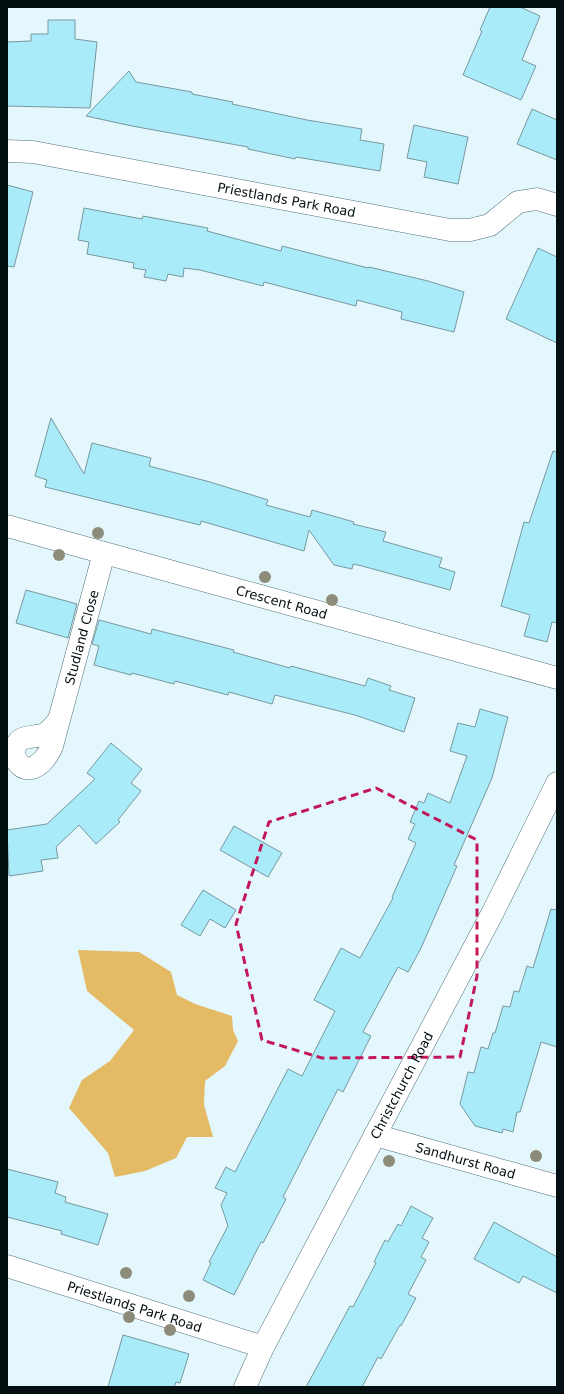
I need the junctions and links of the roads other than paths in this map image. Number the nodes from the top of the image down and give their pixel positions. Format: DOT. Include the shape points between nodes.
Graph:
graph roads {
  1 [pos="7,151"];
  2 [pos="557,205"];
  3 [pos="7,526"];
  4 [pos="104,553"];
  5 [pos="557,678"];
  6 [pos="58,721"];
  7 [pos="557,783"];
  8 [pos="375,1135"];
  9 [pos="557,1186"];
  10 [pos="7,1266"];
  11 [pos="264,1347"];
  12 [pos="245,1387"];
  1 -- 2 [label="street, Priestlands Park Road" via="33,152 450,230 470,230 490,225 518,202 537,199"];
  3 -- 4 [label="street, Crescent Road"];
  4 -- 5 [label="street, Crescent Road"];
  4 -- 6 [label="street, Studland Close"];
  7 -- 8 [label="street, Christchurch Road"];
  8 -- 9 [label="street, Sandhurst Road"];
  8 -- 11 [label="street, Christchurch Road"];
  10 -- 11 [label="street, Priestlands Park Road"];
  11 -- 12 [label="street, Christchurch Road"];
}
